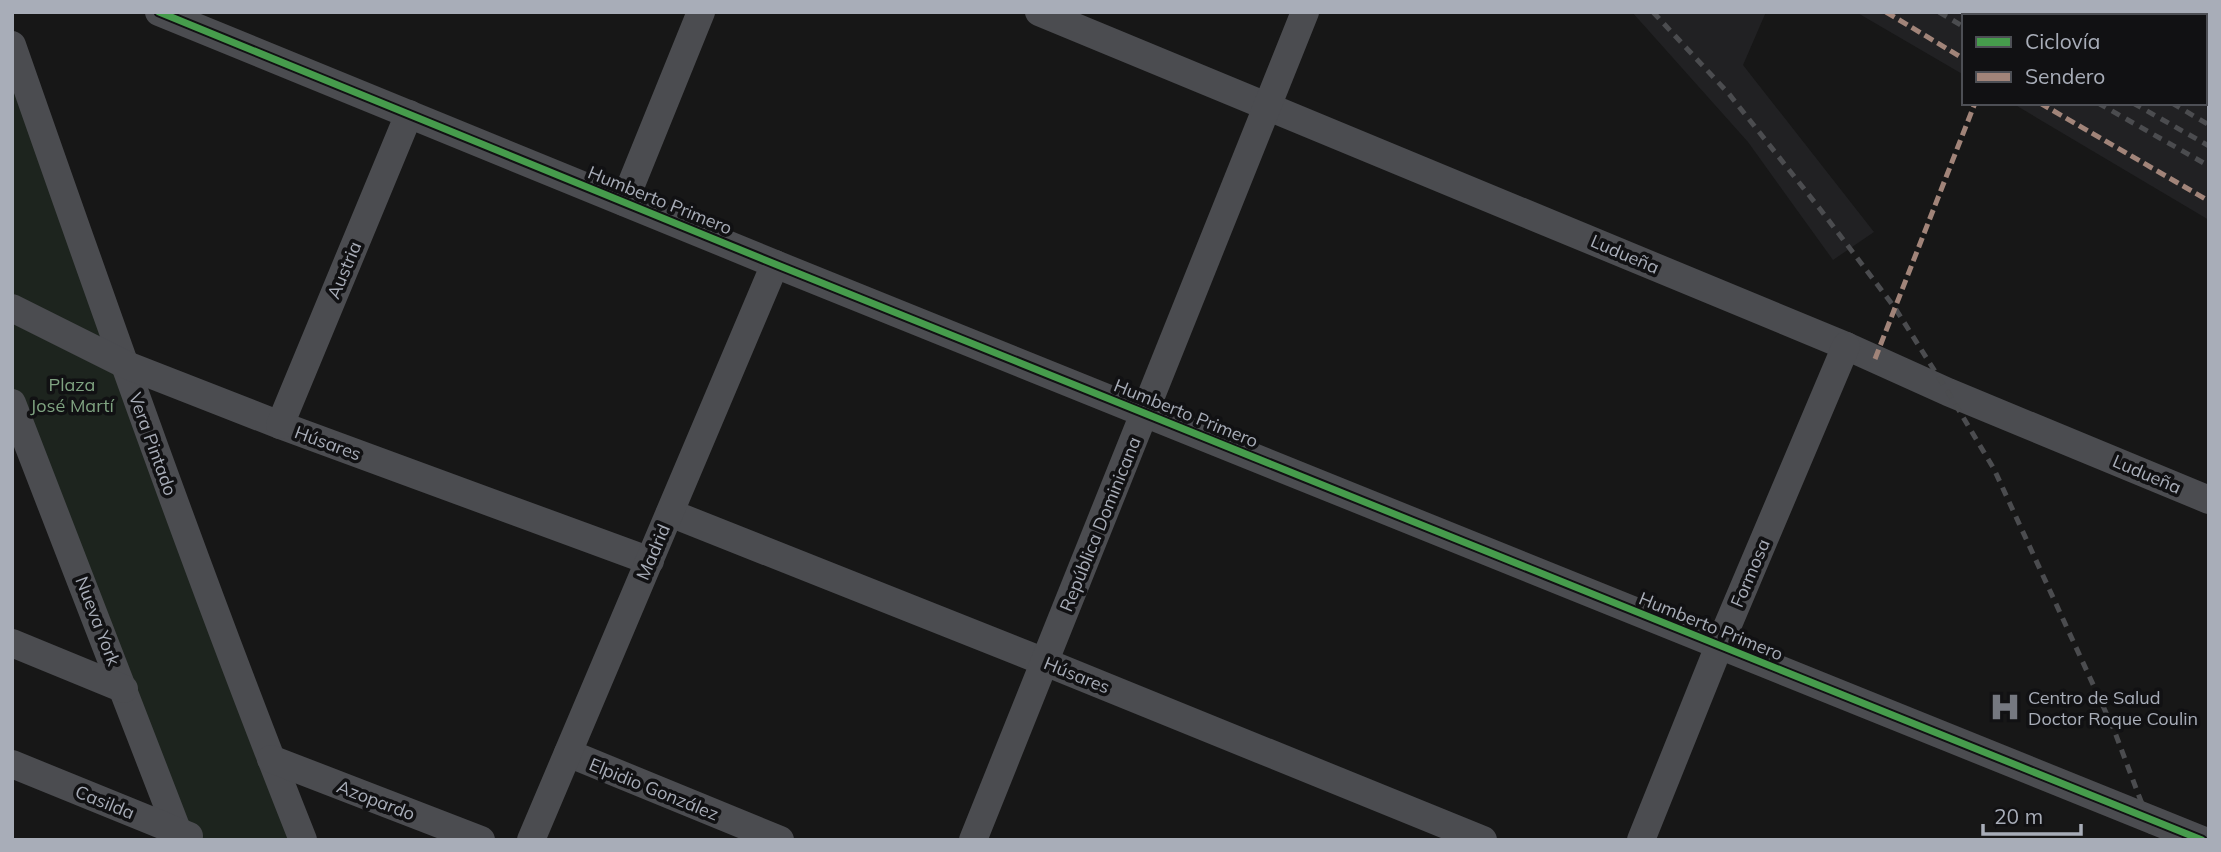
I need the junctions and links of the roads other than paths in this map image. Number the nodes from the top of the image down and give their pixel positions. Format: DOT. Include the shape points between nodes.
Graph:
graph roads {
  1 [pos="159,12"];
  2 [pos="701,12"];
  3 [pos="1039,12"];
  4 [pos="1305,12"];
  5 [pos="12,45"];
  6 [pos="1267,106"];
  7 [pos="409,114"];
  8 [pos="624,202"];
  9 [pos="775,264"];
  10 [pos="12,308"];
  11 [pos="1846,346"];
  12 [pos="124,364"];
  13 [pos="12,403"];
  14 [pos="1145,413"];
  15 [pos="280,425"];
  16 [pos="2209,500"];
  17 [pos="670,513"];
  18 [pos="650,561"];
  19 [pos="12,643"];
  20 [pos="1718,646"];
  21 [pos="1045,662"];
  22 [pos="124,689"];
  23 [pos="568,753"];
  24 [pos="271,759"];
  25 [pos="12,764"];
  26 [pos="186,837"];
  27 [pos="303,840"];
  28 [pos="481,840"];
  29 [pos="531,840"];
  30 [pos="780,840"];
  31 [pos="974,840"];
  32 [pos="1483,840"];
  33 [pos="1641,840"];
  34 [pos="2202,840"];
  1 -- 7 [label="street, Humberto Primero"];
  2 -- 8 [label="street"];
  3 -- 6 [label="street, Ludueña"];
  4 -- 6 [label="street, República Dominicana"];
  5 -- 12 [label="street, Vera Pintado"];
  6 -- 11 [label="street, Ludueña"];
  6 -- 14 [label="street, República Dominicana"];
  7 -- 8 [label="street, Humberto Primero"];
  7 -- 15 [label="street, Austria"];
  8 -- 9 [label="street, Humberto Primero"];
  9 -- 14 [label="street, Humberto Primero"];
  9 -- 17 [label="street, Madrid"];
  10 -- 12 [label="street, Húsares"];
  11 -- 16 [label="street, Ludueña"];
  11 -- 20 [label="street, Formosa"];
  12 -- 15 [label="street, Húsares"];
  12 -- 24 [label="street, Vera Pintado"];
  13 -- 22 [label="street, Nueva York"];
  14 -- 20 [label="street, Humberto Primero"];
  14 -- 21 [label="street, República Dominicana"];
  15 -- 18 [label="street, Húsares"];
  17 -- 18 [label="street, Madrid"];
  17 -- 21 [label="street, Húsares"];
  18 -- 23 [label="street, Madrid"];
  19 -- 22 [label="street"];
  20 -- 33 [label="street, Formosa"];
  20 -- 34 [label="street, Humberto Primero"];
  21 -- 31 [label="street, República Dominicana"];
  21 -- 32 [label="street, Húsares"];
  22 -- 26 [label="street, Nueva York"];
  23 -- 29 [label="street, Madrid"];
  23 -- 30 [label="street, Elpidio González"];
  24 -- 27 [label="street, Vera Pintado"];
  24 -- 28 [label="street, Azopardo"];
  25 -- 26 [label="street, Casilda"];
}
